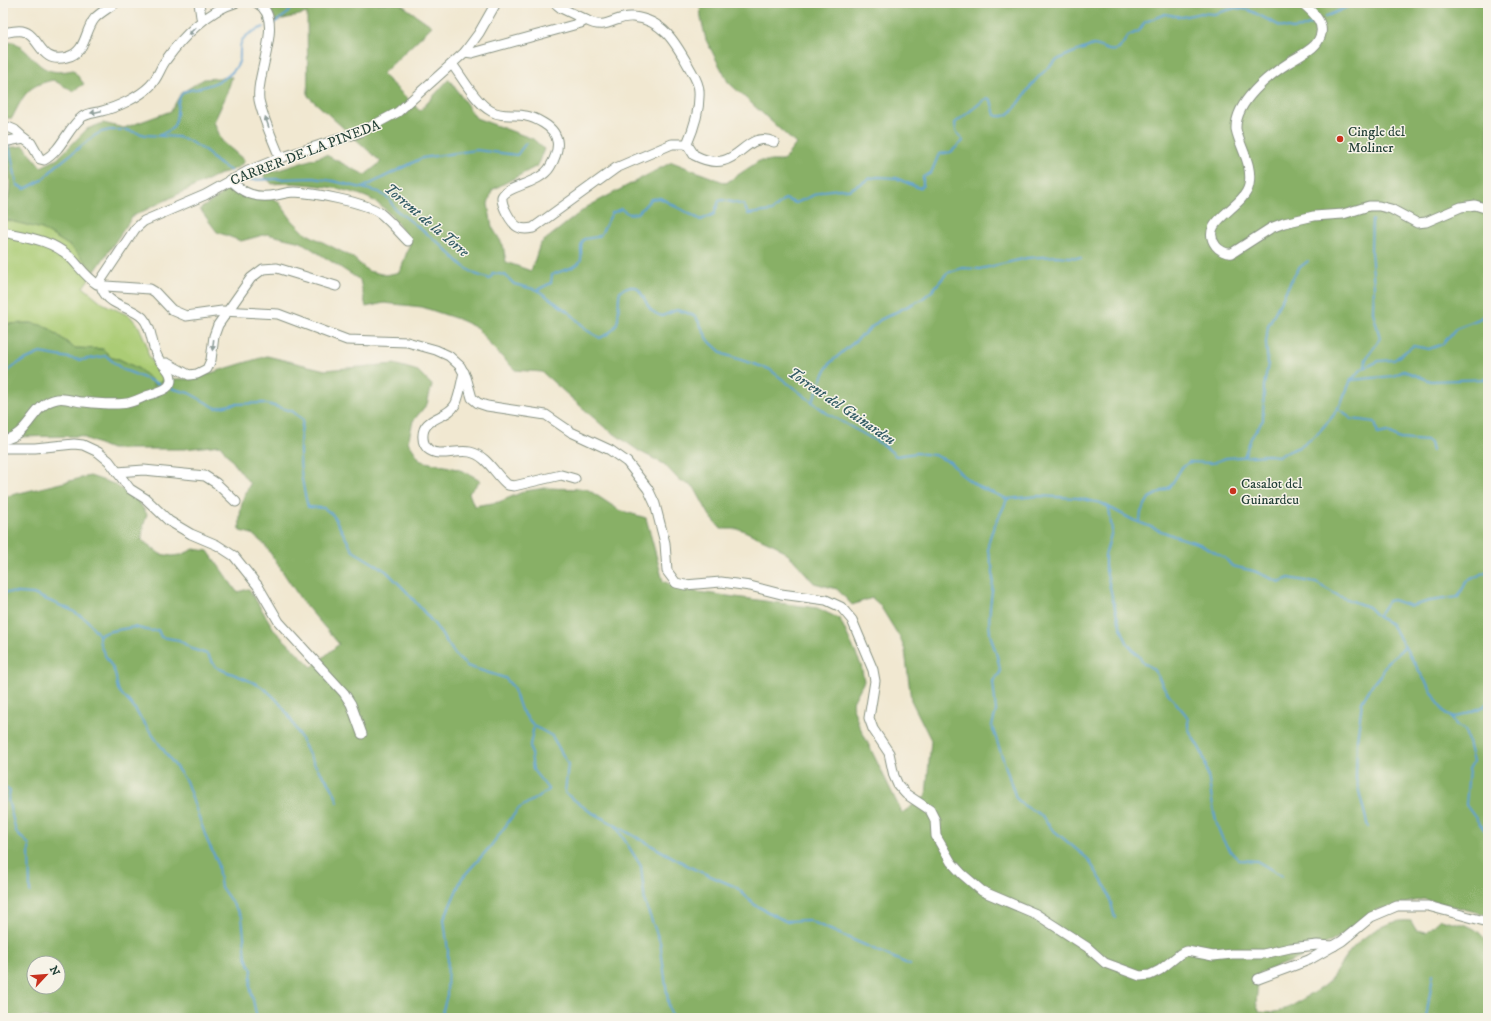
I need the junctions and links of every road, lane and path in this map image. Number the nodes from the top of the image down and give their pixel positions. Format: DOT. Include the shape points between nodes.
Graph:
graph roads {
  1 [pos="115,3"];
  2 [pos="199,3"];
  3 [pos="235,3"];
  4 [pos="496,3"];
  5 [pos="555,3"];
  6 [pos="1302,3"];
  7 [pos="260,4"];
  8 [pos="204,19"];
  9 [pos="586,20"];
  10 [pos="3,33"];
  11 [pos="465,52"];
  12 [pos="452,64"];
  13 [pos="3,125"];
  14 [pos="24,138"];
  15 [pos="8,142"];
  16 [pos="774,142"];
  17 [pos="686,144"];
  18 [pos="280,158"];
  19 [pos="230,180"];
  20 [pos="1488,209"];
  21 [pos="3,232"];
  22 [pos="408,241"];
  23 [pos="101,285"];
  24 [pos="336,286"];
  25 [pos="229,311"];
  26 [pos="161,363"];
  27 [pos="464,372"];
  28 [pos="3,440"];
  29 [pos="3,448"];
  30 [pos="117,472"];
  31 [pos="575,478"];
  32 [pos="236,502"];
  33 [pos="362,734"];
  34 [pos="1488,922"];
  35 [pos="1334,946"];
  36 [pos="1258,979"];
  1 -- 10 [label="street" via="94,19 81,48 69,57 57,58 47,55 22,31"];
  2 -- 8 [label="street" via="201,17"];
  3 -- 8 [label="street" via="219,9"];
  4 -- 11 [label="street, CARRER DE LA PINEDA"];
  5 -- 9 [label="street"];
  6 -- 20 [label="street" via="1318,18 1322,31 1316,44 1271,76 1241,107 1236,129 1250,170 1249,186 1242,200 1214,224 1212,236 1218,248 1228,254 1232,253 1256,236 1284,223 1314,216 1343,214 1374,206 1391,210 1416,223 1426,222 1461,207 1474,205"];
  18 -- 7 [label="street, one-way" via="259,100 269,25 268,15"];
  8 -- 14 [label="street, one-way" via="171,54 157,78 146,90 108,109 81,118 63,143 48,158 40,159 31,143"];
  9 -- 11 [label="street" via="472,53"];
  9 -- 17 [label="street" via="602,25 634,17 662,28 672,37 699,88 694,127"];
  11 -- 12 [label="street, CARRER DE LA PINEDA"];
  12 -- 17 [label="street" via="477,98 490,110 508,116 524,115 534,118 556,134 558,143 547,172 537,179 505,192 502,197 512,220 522,229 533,228 616,168 672,144"];
  12 -- 18 [label="street, CARRER DE LA PINEDA" via="406,106 381,122 361,132"];
  13 -- 14 [label="street" via="15,130"];
  14 -- 15 [label="street"];
  16 -- 17 [label="street" via="762,140 748,144 733,158 720,162 694,155"];
  18 -- 19 [label="street, CARRER DE LA PINEDA"];
  19 -- 22 [label="street" via="236,187 254,196 270,197 294,192 329,197 371,208 380,213"];
  19 -- 23 [label="street, CARRER DE LA PINEDA" via="205,195 139,224"];
  21 -- 23 [label="street" via="40,240 54,246"];
  23 -- 25 [label="street" via="150,289 172,310 186,316"];
  23 -- 26 [label="street" via="108,298 143,318"];
  24 -- 25 [label="street" via="277,268 263,269 251,278"];
  25 -- 26 [label="street, one-way" via="216,330 210,364 205,371 194,375 186,374 167,363"];
  25 -- 27 [label="street" via="278,314 347,340 416,344 449,356"];
  26 -- 28 [label="street" via="172,379 164,390 126,404 51,400 40,407 21,432"];
  27 -- 31 [label="street" via="455,405 449,412 428,423 424,428 423,442 428,449 437,452 461,451 476,454 508,485 561,475"];
  27 -- 35 [label="street" via="471,395 478,403 546,415 571,432 618,454 627,462 648,489 665,543 667,571 676,583 685,585 721,582 750,586 781,594 826,600 841,607 852,620 873,670 875,681 869,718 889,753 898,785 906,794 930,810 935,820 936,836 951,862 982,891 1036,914 1087,947 1105,963 1140,976 1160,970 1187,951 1213,956 1263,954 1317,945"];
  29 -- 30 [label="street" via="83,445 105,457"];
  30 -- 32 [label="street" via="144,470 205,476 216,482"];
  30 -- 33 [label="street" via="130,489 146,499 169,520 226,550 240,562 258,586 279,622 344,692"];
  34 -- 35 [label="street" via="1428,906 1397,906 1372,917"];
  35 -- 36 [label="street" via="1305,962"];
}
